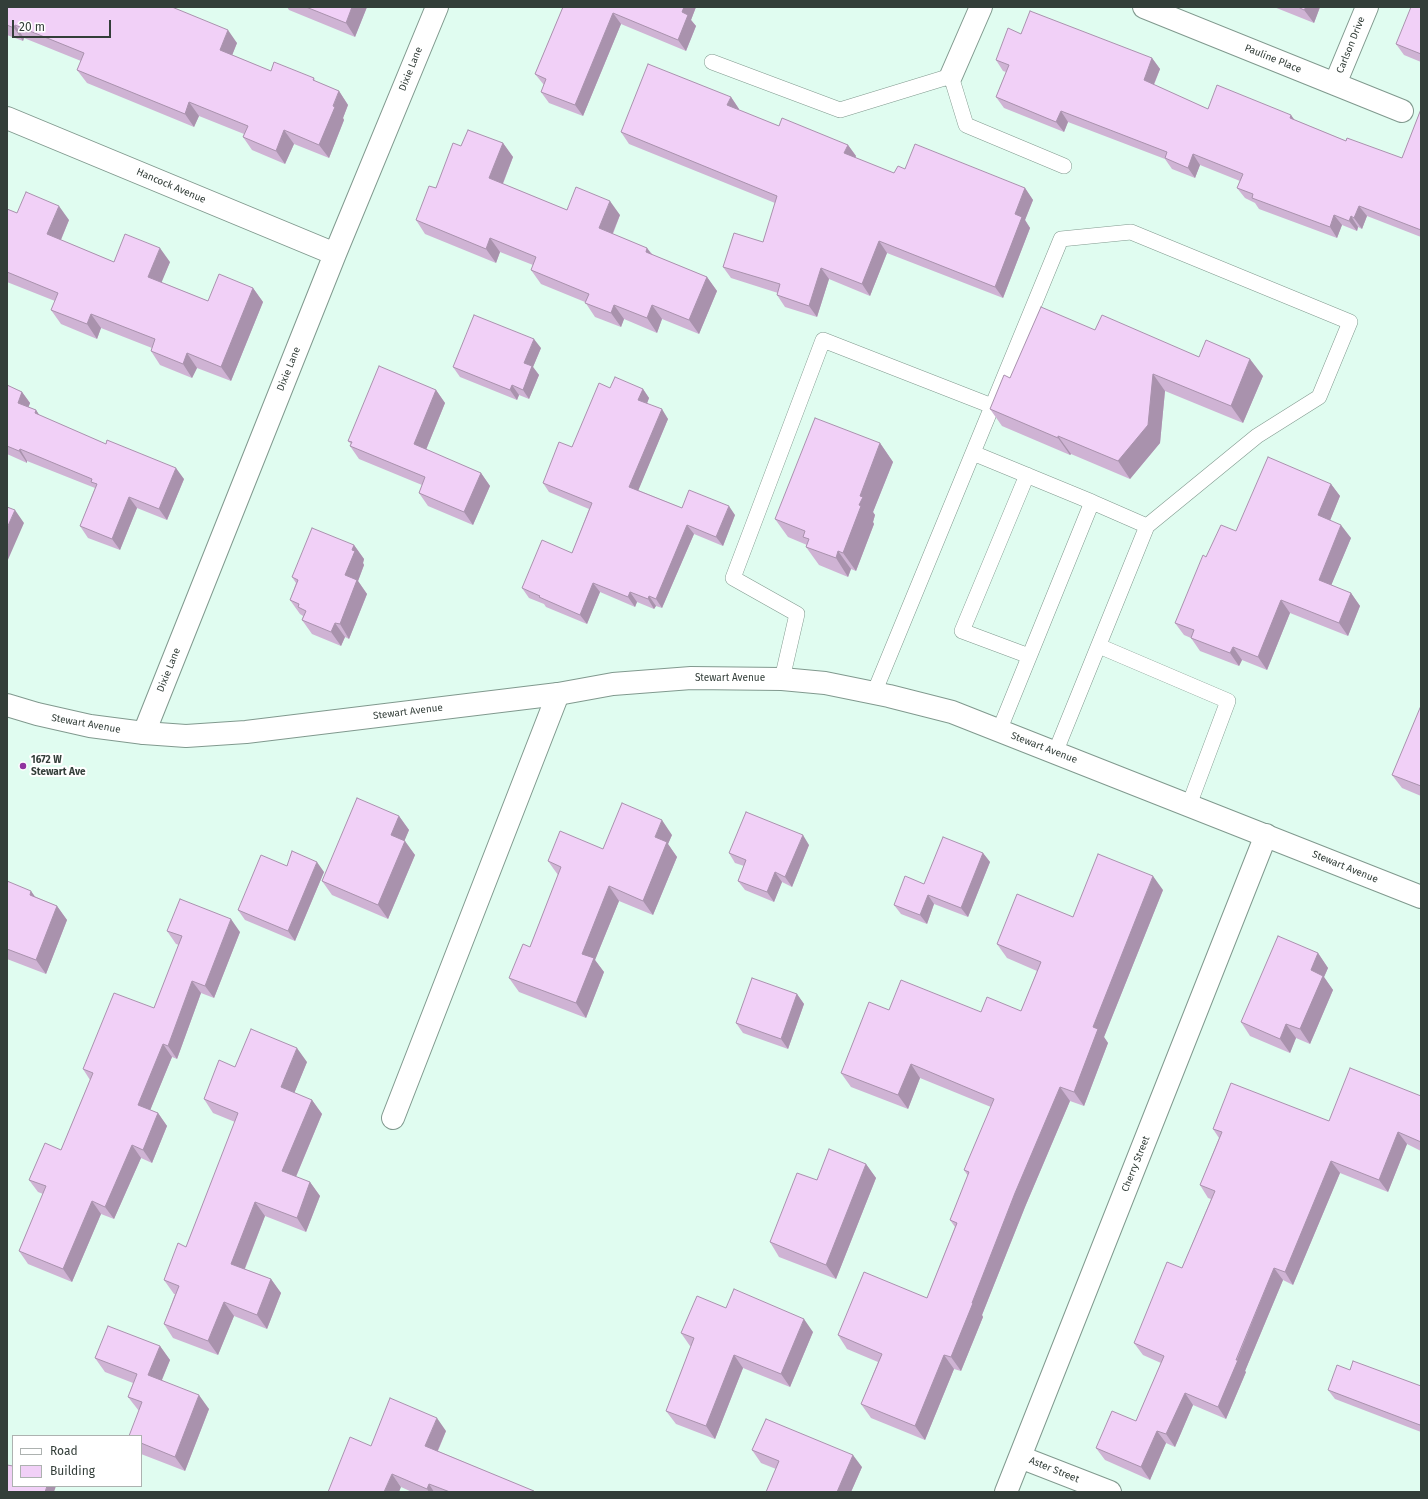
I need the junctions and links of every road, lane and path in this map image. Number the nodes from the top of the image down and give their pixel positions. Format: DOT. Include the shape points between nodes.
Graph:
graph roads {
  1 [pos="437,7"];
  2 [pos="981,7"];
  3 [pos="1144,7"];
  4 [pos="1367,7"];
  5 [pos="712,62"];
  6 [pos="951,76"];
  7 [pos="1335,84"];
  8 [pos="1402,111"];
  9 [pos="7,118"];
  10 [pos="1064,166"];
  11 [pos="335,254"];
  12 [pos="992,406"];
  13 [pos="973,453"];
  14 [pos="1027,475"];
  15 [pos="1092,502"];
  16 [pos="1147,526"];
  17 [pos="1099,646"];
  18 [pos="1030,656"];
  19 [pos="782,678"];
  20 [pos="874,693"];
  21 [pos="558,694"];
  22 [pos="7,705"];
  23 [pos="999,731"];
  24 [pos="144,733"];
  25 [pos="1055,753"];
  26 [pos="1189,805"];
  27 [pos="1266,835"];
  28 [pos="1421,897"];
  29 [pos="393,1118"];
  30 [pos="1020,1457"];
  31 [pos="1006,1492"];
  32 [pos="1110,1492"];
  1 -- 11 [label="street, Dixie Lane"];
  2 -- 6 [label="street"];
  3 -- 7 [label="street, Pauline Place"];
  4 -- 7 [label="street, Carlson Drive"];
  5 -- 6 [label="lane" via="840,110"];
  6 -- 10 [label="lane" via="966,125"];
  7 -- 8 [label="street, Pauline Place"];
  9 -- 11 [label="street, Hancock Avenue"];
  11 -- 24 [label="street, Dixie Lane"];
  12 -- 13 [label="lane"];
  12 -- 16 [label="lane" via="1061,239 1131,232 1350,322 1319,397 1257,436"];
  12 -- 19 [label="lane" via="823,340 733,578 797,614"];
  13 -- 14 [label="lane"];
  13 -- 20 [label="lane"];
  14 -- 15 [label="lane"];
  14 -- 18 [label="lane" via="962,631"];
  15 -- 16 [label="lane"];
  15 -- 18 [label="lane"];
  16 -- 17 [label="lane"];
  17 -- 25 [label="lane"];
  17 -- 26 [label="lane" via="1228,700"];
  18 -- 23 [label="lane"];
  19 -- 20 [label="street, Stewart Avenue"];
  19 -- 21 [label="street, Stewart Avenue" via="691,678 613,684"];
  20 -- 23 [label="street, Stewart Avenue" via="952,712"];
  21 -- 24 [label="street, Stewart Avenue" via="246,732 186,736"];
  21 -- 29 [label="street"];
  22 -- 24 [label="street, Stewart Avenue" via="90,726"];
  23 -- 25 [label="street, Stewart Avenue"];
  25 -- 26 [label="street, Stewart Avenue"];
  26 -- 27 [label="street, Stewart Avenue"];
  27 -- 28 [label="street, Stewart Avenue"];
  27 -- 30 [label="street, Cherry Street"];
  30 -- 31 [label="street, Cherry Street"];
  30 -- 32 [label="street, Aster Street"];
}
